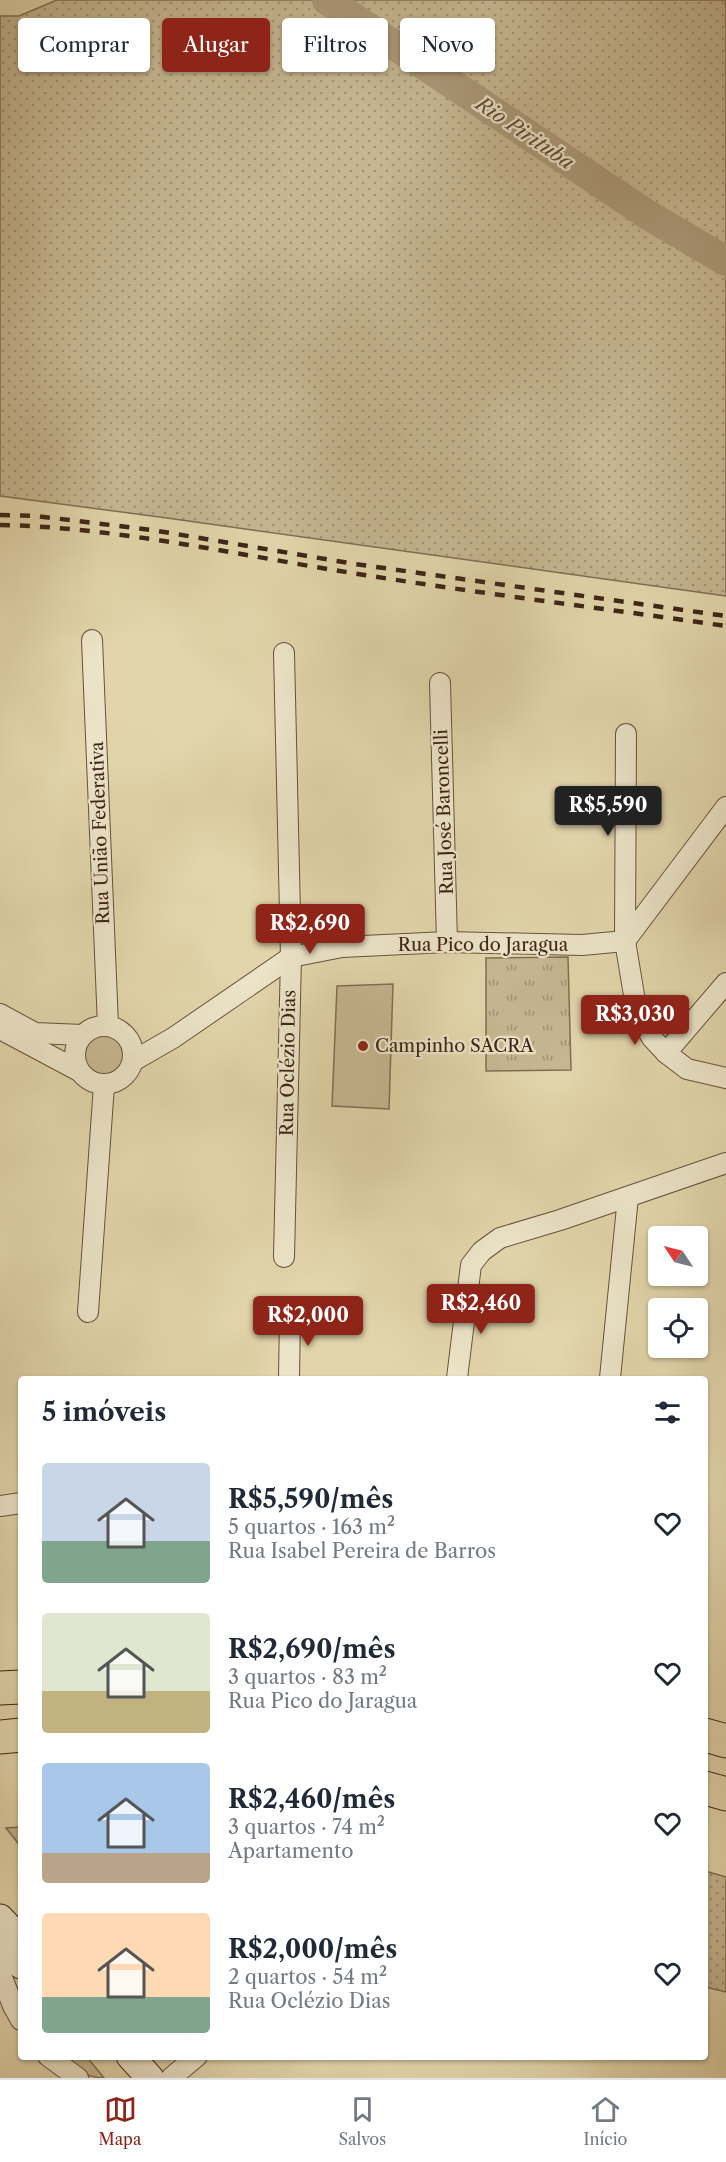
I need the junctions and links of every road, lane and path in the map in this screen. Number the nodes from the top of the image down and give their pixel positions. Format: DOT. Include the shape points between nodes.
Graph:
graph roads {
  1 [pos="92,640"];
  2 [pos="284,653"];
  3 [pos="440,683"];
  4 [pos="626,734"];
  5 [pos="726,807"];
  6 [pos="625,941"];
  7 [pos="447,942"];
  8 [pos="291,957"];
  9 [pos="726,984"];
  10 [pos="0,1014"];
  11 [pos="108,1026"];
  12 [pos="0,1029"];
  13 [pos="82,1035"];
  14 [pos="666,1053"];
  15 [pos="133,1061"];
  16 [pos="79,1071"];
  17 [pos="726,1078"];
  18 [pos="104,1085"];
  19 [pos="726,1163"];
  20 [pos="628,1197"];
  21 [pos="284,1257"];
  22 [pos="88,1312"];
  23 [pos="290,1315"];
  24 [pos="288,1376"];
  25 [pos="458,1376"];
  26 [pos="610,1376"];
  27 [pos="18,1503"];
  28 [pos="0,1506"];
  29 [pos="18,1687"];
  30 [pos="0,1688"];
  31 [pos="18,1735"];
  32 [pos="0,1737"];
  33 [pos="708,1737"];
  34 [pos="726,1741"];
  35 [pos="708,1789"];
  36 [pos="726,1794"];
  37 [pos="0,1918"];
  38 [pos="18,1937"];
  39 [pos="0,1944"];
  40 [pos="18,1962"];
  41 [pos="0,1972"];
  42 [pos="18,2015"];
  43 [pos="55,2060"];
  44 [pos="113,2060"];
  45 [pos="134,2060"];
  46 [pos="192,2060"];
  47 [pos="78,2078"];
  48 [pos="127,2078"];
  49 [pos="150,2078"];
  50 [pos="171,2078"];
  1 -- 11 [label="street, Rua União Federativa"];
  2 -- 8 [label="street, Rua Oclézio Dias"];
  3 -- 7 [label="street, Rua José Baroncelli"];
  4 -- 6 [label="street"];
  5 -- 6 [label="street"];
  6 -- 7 [label="street, Rua Pico do Jaragua" via="582,945"];
  6 -- 14 [label="street" via="640,1017"];
  7 -- 8 [label="street, Rua Pico do Jaragua" via="342,947"];
  8 -- 15 [label="street, Rua Pico do Jaragua" via="174,1038"];
  8 -- 21 [label="street, Rua Oclézio Dias"];
  9 -- 14 [label="street"];
  10 -- 13 [label="street" via="35,1033"];
  11 -- 13 [label="street"];
  11 -- 15 [label="street" via="125,1034 134,1051"];
  12 -- 16 [label="street"];
  13 -- 16 [label="street" via="75,1052"];
  14 -- 17 [label="street" via="687,1069"];
  15 -- 18 [label="street" via="123,1078"];
  16 -- 18 [label="street" via="94,1083"];
  18 -- 22 [label="street"];
  19 -- 20 [label="street"];
  20 -- 25 [label="street" via="500,1238 483,1251 471,1265"];
  20 -- 26 [label="street"];
  23 -- 24 [label="street"];
  27 -- 28 [label="street"];
  29 -- 30 [label="highway"];
  31 -- 32 [label="highway"];
  33 -- 34 [label="highway"];
  35 -- 36 [label="highway"];
  37 -- 38 [label="street"];
  39 -- 40 [label="street"];
  41 -- 42 [label="street"];
  43 -- 47 [label="street"];
  44 -- 48 [label="street"];
  45 -- 49 [label="street"];
  46 -- 50 [label="street"];
}
